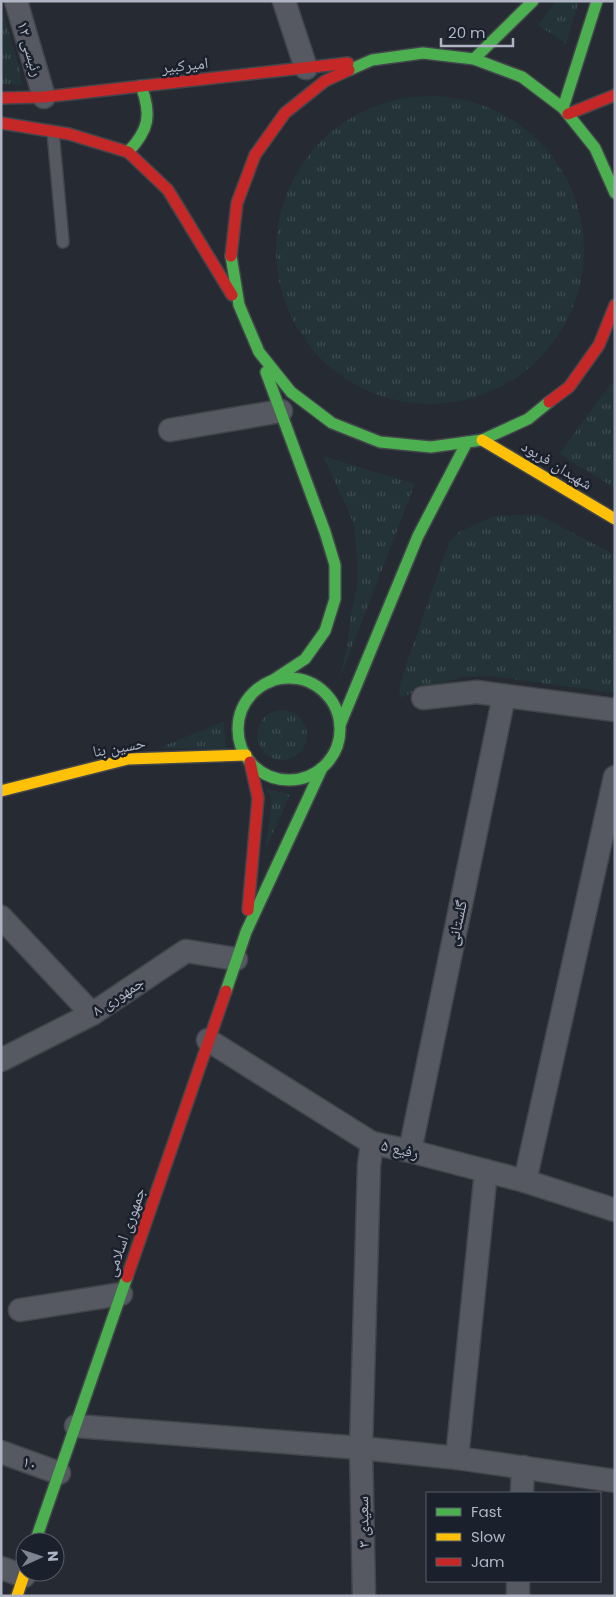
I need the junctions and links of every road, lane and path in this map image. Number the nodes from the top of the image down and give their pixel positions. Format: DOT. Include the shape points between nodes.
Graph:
graph roads {
  1 [pos="16,1"];
  2 [pos="284,1"];
  3 [pos="534,1"];
  4 [pos="597,1"];
  5 [pos="474,59"];
  6 [pos="372,60"];
  7 [pos="306,68"];
  8 [pos="141,86"];
  9 [pos="615,95"];
  10 [pos="44,97"];
  11 [pos="1,98"];
  12 [pos="566,111"];
  13 [pos="1,123"];
  14 [pos="53,132"];
  15 [pos="128,152"];
  16 [pos="615,193"];
  17 [pos="63,242"];
  18 [pos="239,305"];
  19 [pos="615,305"];
  20 [pos="259,352"];
  21 [pos="281,411"];
  22 [pos="170,430"];
  23 [pos="482,440"];
  24 [pos="467,442"];
  25 [pos="615,519"];
  26 [pos="270,682"];
  27 [pos="504,696"];
  28 [pos="423,698"];
  29 [pos="615,710"];
  30 [pos="340,725"];
  31 [pos="248,759"];
  32 [pos="322,768"];
  33 [pos="615,777"];
  34 [pos="1,791"];
  35 [pos="1,917"];
  36 [pos="246,932"];
  37 [pos="236,959"];
  38 [pos="92,1014"];
  39 [pos="208,1040"];
  40 [pos="1,1060"];
  41 [pos="372,1143"];
  42 [pos="410,1151"];
  43 [pos="486,1171"];
  44 [pos="525,1181"];
  45 [pos="615,1210"];
  46 [pos="121,1294"];
  47 [pos="20,1310"];
  48 [pos="76,1426"];
  49 [pos="361,1448"];
  50 [pos="1,1452"];
  51 [pos="457,1458"];
  52 [pos="523,1467"];
  53 [pos="59,1473"];
  54 [pos="615,1481"];
  55 [pos="522,1492"];
  56 [pos="39,1532"];
  57 [pos="1,1568"];
  58 [pos="15,1577"];
  59 [pos="518,1582"];
  60 [pos="364,1596"];
  61 [pos="518,1596"];
  1 -- 10 [label="street, رئیسی ۱۲"];
  2 -- 7 [label="street"];
  3 -- 5 [label="street"];
  4 -- 12 [label="street"];
  5 -- 6 [label="street, امیرکبیر" via="423,53"];
  5 -- 12 [label="street, امیرکبیر" via="522,77"];
  6 -- 7 [label="street, امیرکبیر"];
  6 -- 18 [label="street" via="326,81 285,113 255,155 236,203 231,254"];
  7 -- 8 [label="street, امیرکبیر"];
  8 -- 10 [label="street, امیرکبیر"];
  8 -- 15 [label="street" via="148,107 146,129"];
  9 -- 12 [label="street"];
  10 -- 11 [label="street, امیرکبیر"];
  12 -- 16 [label="street, امیرکبیر" via="595,148"];
  13 -- 14 [label="street"];
  14 -- 15 [label="street"];
  14 -- 17 [label="lane"];
  15 -- 18 [label="street" via="168,190"];
  18 -- 20 [label="street"];
  19 -- 23 [label="street" via="599,345 569,387 528,419"];
  20 -- 21 [label="street"];
  20 -- 24 [label="street" via="291,392 332,423 380,442 431,447"];
  21 -- 22 [label="street"];
  21 -- 26 [label="street" via="335,565 335,599 325,632 305,659"];
  23 -- 24 [label="street"];
  23 -- 25 [label="street, شهيدان فربود"];
  24 -- 30 [label="street" via="418,536"];
  26 -- 30 [label="street" via="285,678 316,686 328,696"];
  26 -- 31 [label="street" via="256,690 240,717 238,733"];
  27 -- 28 [label="street" via="477,692"];
  27 -- 29 [label="street"];
  27 -- 42 [label="street, گلستانی"];
  30 -- 32 [label="street" via="332,756"];
  31 -- 32 [label="street" via="262,773 277,779 293,780"];
  31 -- 34 [label="street, حسین بنا" via="190,756 128,759"];
  31 -- 36 [label="street" via="258,798"];
  32 -- 36 [label="street"];
  33 -- 44 [label="street"];
  35 -- 38 [label="street"];
  36 -- 37 [label="street, جمهوری اسلامی"];
  37 -- 38 [label="street, جمهوری ۸" via="186,951"];
  37 -- 39 [label="street, جمهوری اسلامی"];
  38 -- 40 [label="street, جمهوری ۸"];
  39 -- 41 [label="street, رفیع ۵"];
  39 -- 46 [label="street, جمهوری اسلامی"];
  41 -- 42 [label="street, رفیع ۵"];
  41 -- 49 [label="street, سعیدی ۳"];
  42 -- 43 [label="street, رفیع ۵"];
  43 -- 44 [label="street, رفیع ۵"];
  43 -- 51 [label="street"];
  44 -- 45 [label="street, رفیع ۵"];
  46 -- 47 [label="street"];
  46 -- 48 [label="street, جمهوری اسلامی"];
  48 -- 49 [label="street"];
  48 -- 53 [label="street, جمهوری اسلامی"];
  49 -- 51 [label="street"];
  49 -- 60 [label="street, سعیدی ۳"];
  50 -- 53 [label="street, ۱۰"];
  51 -- 52 [label="street"];
  52 -- 54 [label="street"];
  52 -- 55 [label="street"];
  53 -- 56 [label="street, جمهوری اسلامی"];
  57 -- 58 [label="street"];
  59 -- 61 [label="street"];
}
